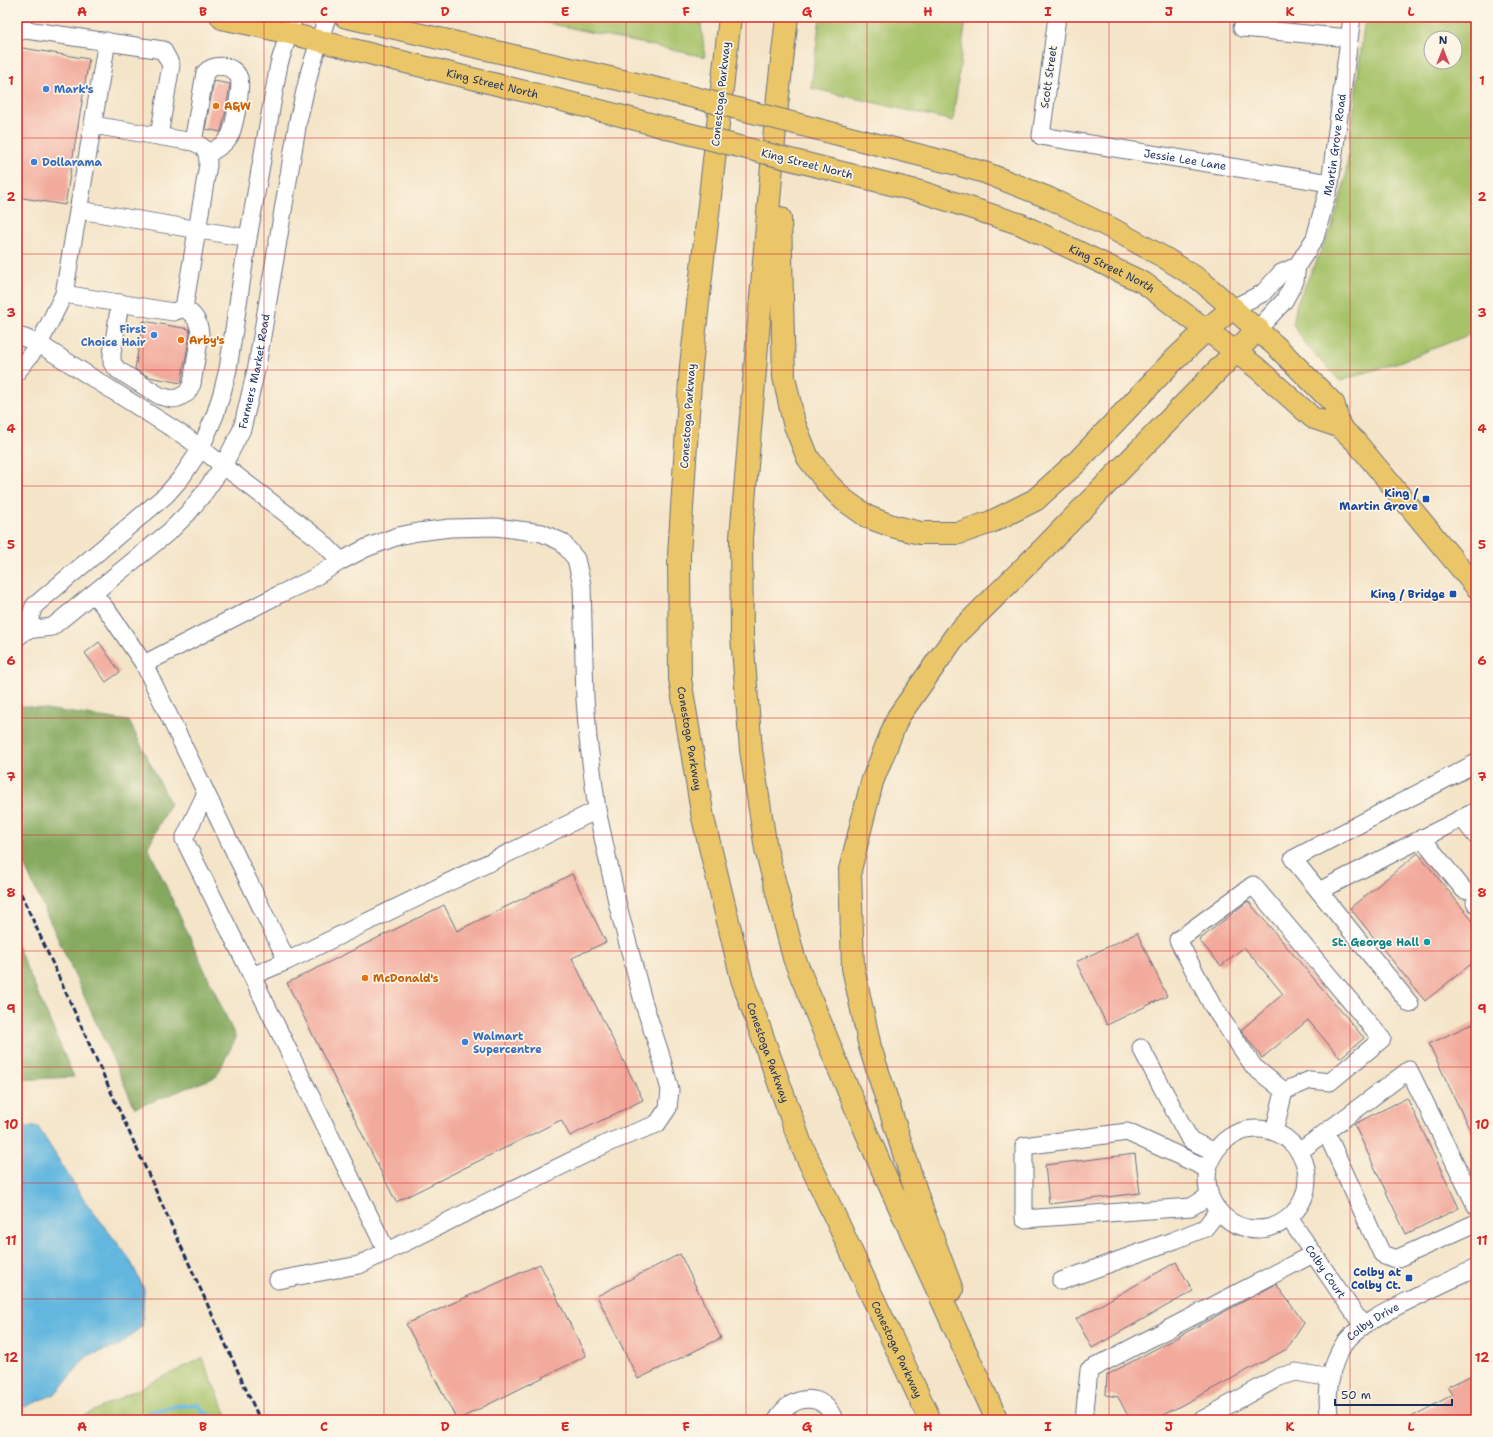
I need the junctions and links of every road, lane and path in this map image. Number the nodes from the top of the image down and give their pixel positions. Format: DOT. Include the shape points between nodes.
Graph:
graph roads {
  1 [pos="221,17"];
  2 [pos="327,17"];
  3 [pos="345,17"];
  4 [pos="723,17"];
  5 [pos="730,17"];
  6 [pos="787,17"];
  7 [pos="1057,17"];
  8 [pos="1352,17"];
  9 [pos="291,25"];
  10 [pos="1242,28"];
  11 [pos="17,32"];
  12 [pos="1348,38"];
  13 [pos="107,41"];
  14 [pos="319,41"];
  15 [pos="724,71"];
  16 [pos="777,105"];
  17 [pos="93,125"];
  18 [pos="159,136"];
  19 [pos="1041,136"];
  20 [pos="193,142"];
  21 [pos="208,154"];
  22 [pos="1330,183"];
  23 [pos="79,210"];
  24 [pos="198,229"];
  25 [pos="248,238"];
  26 [pos="1297,266"];
  27 [pos="64,294"];
  28 [pos="120,303"];
  29 [pos="184,308"];
  30 [pos="1232,308"];
  31 [pos="1258,329"];
  32 [pos="1206,330"];
  33 [pos="17,336"];
  34 [pos="39,344"];
  35 [pos="1236,352"];
  36 [pos="17,372"];
  37 [pos="1340,427"];
  38 [pos="200,450"];
  39 [pos="223,466"];
  40 [pos="341,561"];
  41 [pos="1476,587"];
  42 [pos="94,594"];
  43 [pos="22,634"];
  44 [pos="144,664"];
  45 [pos="1476,763"];
  46 [pos="206,793"];
  47 [pos="597,810"];
  48 [pos="1469,814"];
  49 [pos="1476,836"];
  50 [pos="1422,838"];
  51 [pos="1318,891"];
  52 [pos="1472,899"];
  53 [pos="286,961"];
  54 [pos="252,976"];
  55 [pos="1410,1004"];
  56 [pos="1141,1048"];
  57 [pos="1284,1091"];
  58 [pos="1274,1132"];
  59 [pos="1326,1132"];
  60 [pos="1215,1152"];
  61 [pos="1300,1152"];
  62 [pos="1208,1169"];
  63 [pos="1210,1196"];
  64 [pos="1476,1206"];
  65 [pos="1218,1211"];
  66 [pos="1289,1218"];
  67 [pos="1476,1223"];
  68 [pos="387,1252"];
  69 [pos="1313,1254"];
  70 [pos="1476,1268"];
  71 [pos="278,1280"];
  72 [pos="1061,1281"];
  73 [pos="1363,1326"];
  74 [pos="1331,1378"];
  75 [pos="982,1386"];
  76 [pos="1329,1419"];
  77 [pos="777,1420"];
  78 [pos="834,1420"];
  79 [pos="930,1420"];
  80 [pos="997,1420"];
  81 [pos="1084,1420"];
  82 [pos="1202,1420"];
  1 -- 9 [label="main road, King Street North" via="264,27"];
  2 -- 14 [label="street, Farmers Market Road"];
  3 -- 30 [label="main road, bridge" via="673,92 986,173 1049,198 1111,228 1200,280"];
  4 -- 15 [label="highway"];
  5 -- 15 [label="highway, Conestoga Parkway"];
  6 -- 16 [label="highway"];
  7 -- 19 [label="street, Scott Street"];
  8 -- 12 [label="street, Martin Grove Road"];
  9 -- 14 [label="main road, King Street North"];
  9 -- 25 [label="street, Farmers Market Road" via="279,64"];
  10 -- 12 [label="street"];
  11 -- 13 [label="street" via="26,30"];
  12 -- 22 [label="street, Martin Grove Road"];
  13 -- 17 [label="street"];
  13 -- 18 [label="street" via="163,50 171,65"];
  14 -- 32 [label="main road, King Street North, bridge" via="607,111 922,192 1020,224 1144,284"];
  14 -- 39 [label="street, Farmers Market Road" via="298,121 250,398 242,429"];
  15 -- 79 [label="highway, Conestoga Parkway" via="691,366 679,555 680,679 703,818 742,980 800,1142"];
  16 -- 32 [label="highway" via="784,376 794,423 808,458 828,484 844,500 868,517 920,533 959,533 991,522 1035,500 1077,462"];
  16 -- 75 [label="highway" via="741,538 742,636 751,750 766,849 794,958 814,1008 883,1171"];
  17 -- 18 [label="street"];
  17 -- 23 [label="street"];
  18 -- 20 [label="street"];
  19 -- 22 [label="street, Jessie Lee Lane"];
  20 -- 21 [label="street" via="202,145"];
  20 -- 21 [label="street" via="205,73 215,66 229,68 238,75 240,84 232,132 226,142"];
  21 -- 24 [label="street"];
  22 -- 26 [label="street, Martin Grove Road" via="1315,238"];
  23 -- 24 [label="street"];
  23 -- 27 [label="street"];
  24 -- 25 [label="street"];
  24 -- 29 [label="street"];
  25 -- 38 [label="street, Farmers Market Road" via="228,369 215,415"];
  26 -- 30 [label="street" via="1281,273 1263,293"];
  26 -- 31 [label="street, Martin Grove Road" via="1295,281 1284,301"];
  27 -- 28 [label="street"];
  27 -- 34 [label="street"];
  28 -- 29 [label="street" via="173,312"];
  28 -- 29 [label="street" via="112,363 118,370 160,396 172,399 183,396 192,384 200,334 200,326 196,319"];
  30 -- 31 [label="main road"];
  30 -- 32 [label="highway"];
  31 -- 35 [label="highway"];
  31 -- 37 [label="main road" via="1334,404"];
  32 -- 35 [label="main road, King Street North"];
  33 -- 34 [label="street"];
  34 -- 36 [label="street"];
  34 -- 38 [label="street" via="186,437"];
  35 -- 37 [label="main road, King Street North" via="1313,418"];
  35 -- 75 [label="highway" via="956,635 898,717 870,790 850,870 854,968 870,1047 920,1204 974,1350"];
  37 -- 41 [label="main road, King Street North" via="1356,442"];
  38 -- 39 [label="street"];
  38 -- 43 [label="street, Farmers Market Road" via="166,495 34,606"];
  39 -- 40 [label="street" via="319,539"];
  39 -- 42 [label="street, Farmers Market Road" via="204,493 170,531"];
  40 -- 44 [label="street" via="310,580"];
  40 -- 47 [label="street" via="398,536 450,528 496,527 542,533 562,542 576,559 582,585 586,714"];
  42 -- 43 [label="street, Farmers Market Road" via="52,627"];
  42 -- 44 [label="street"];
  44 -- 46 [label="street"];
  45 -- 51 [label="street" via="1293,859"];
  46 -- 53 [label="street"];
  46 -- 54 [label="street" via="184,839"];
  47 -- 53 [label="street"];
  47 -- 68 [label="street" via="618,906 670,1090 668,1108 657,1124 610,1142"];
  48 -- 49 [label="street"];
  48 -- 50 [label="street"];
  50 -- 51 [label="street"];
  50 -- 52 [label="street"];
  51 -- 55 [label="street"];
  53 -- 54 [label="street"];
  54 -- 68 [label="street"];
  56 -- 60 [label="street" via="1190,1140"];
  57 -- 57 [label="street" via="1254,1067 1212,1005 1178,940 1253,885 1382,1039 1330,1082 1310,1080"];
  57 -- 58 [label="street"];
  58 -- 60 [label="street" via="1247,1130 1226,1139"];
  58 -- 61 [label="street" via="1292,1143"];
  59 -- 61 [label="street"];
  59 -- 64 [label="street" via="1409,1070"];
  59 -- 67 [label="street" via="1382,1254 1396,1259"];
  60 -- 62 [label="street"];
  61 -- 66 [label="street" via="1306,1168 1307,1185 1300,1205"];
  62 -- 63 [label="street"];
  62 -- 63 [label="street" via="1127,1132 1024,1146 1024,1219 1191,1206"];
  63 -- 65 [label="street"];
  65 -- 66 [label="street" via="1233,1223 1249,1229 1265,1229"];
  65 -- 72 [label="street" via="1205,1228"];
  66 -- 69 [label="street, Colby Court"];
  68 -- 71 [label="street" via="359,1265"];
  69 -- 73 [label="street, Colby Court"];
  69 -- 81 [label="street" via="1089,1370"];
  70 -- 73 [label="street, Colby Drive"];
  73 -- 74 [label="street, Colby Drive" via="1345,1343 1333,1366"];
  74 -- 76 [label="street, Colby Drive" via="1328,1396"];
  74 -- 82 [label="street" via="1296,1372 1279,1377"];
  75 -- 80 [label="highway"];
  77 -- 78 [label="street" via="781,1412 795,1401 811,1399 825,1406"];
}
